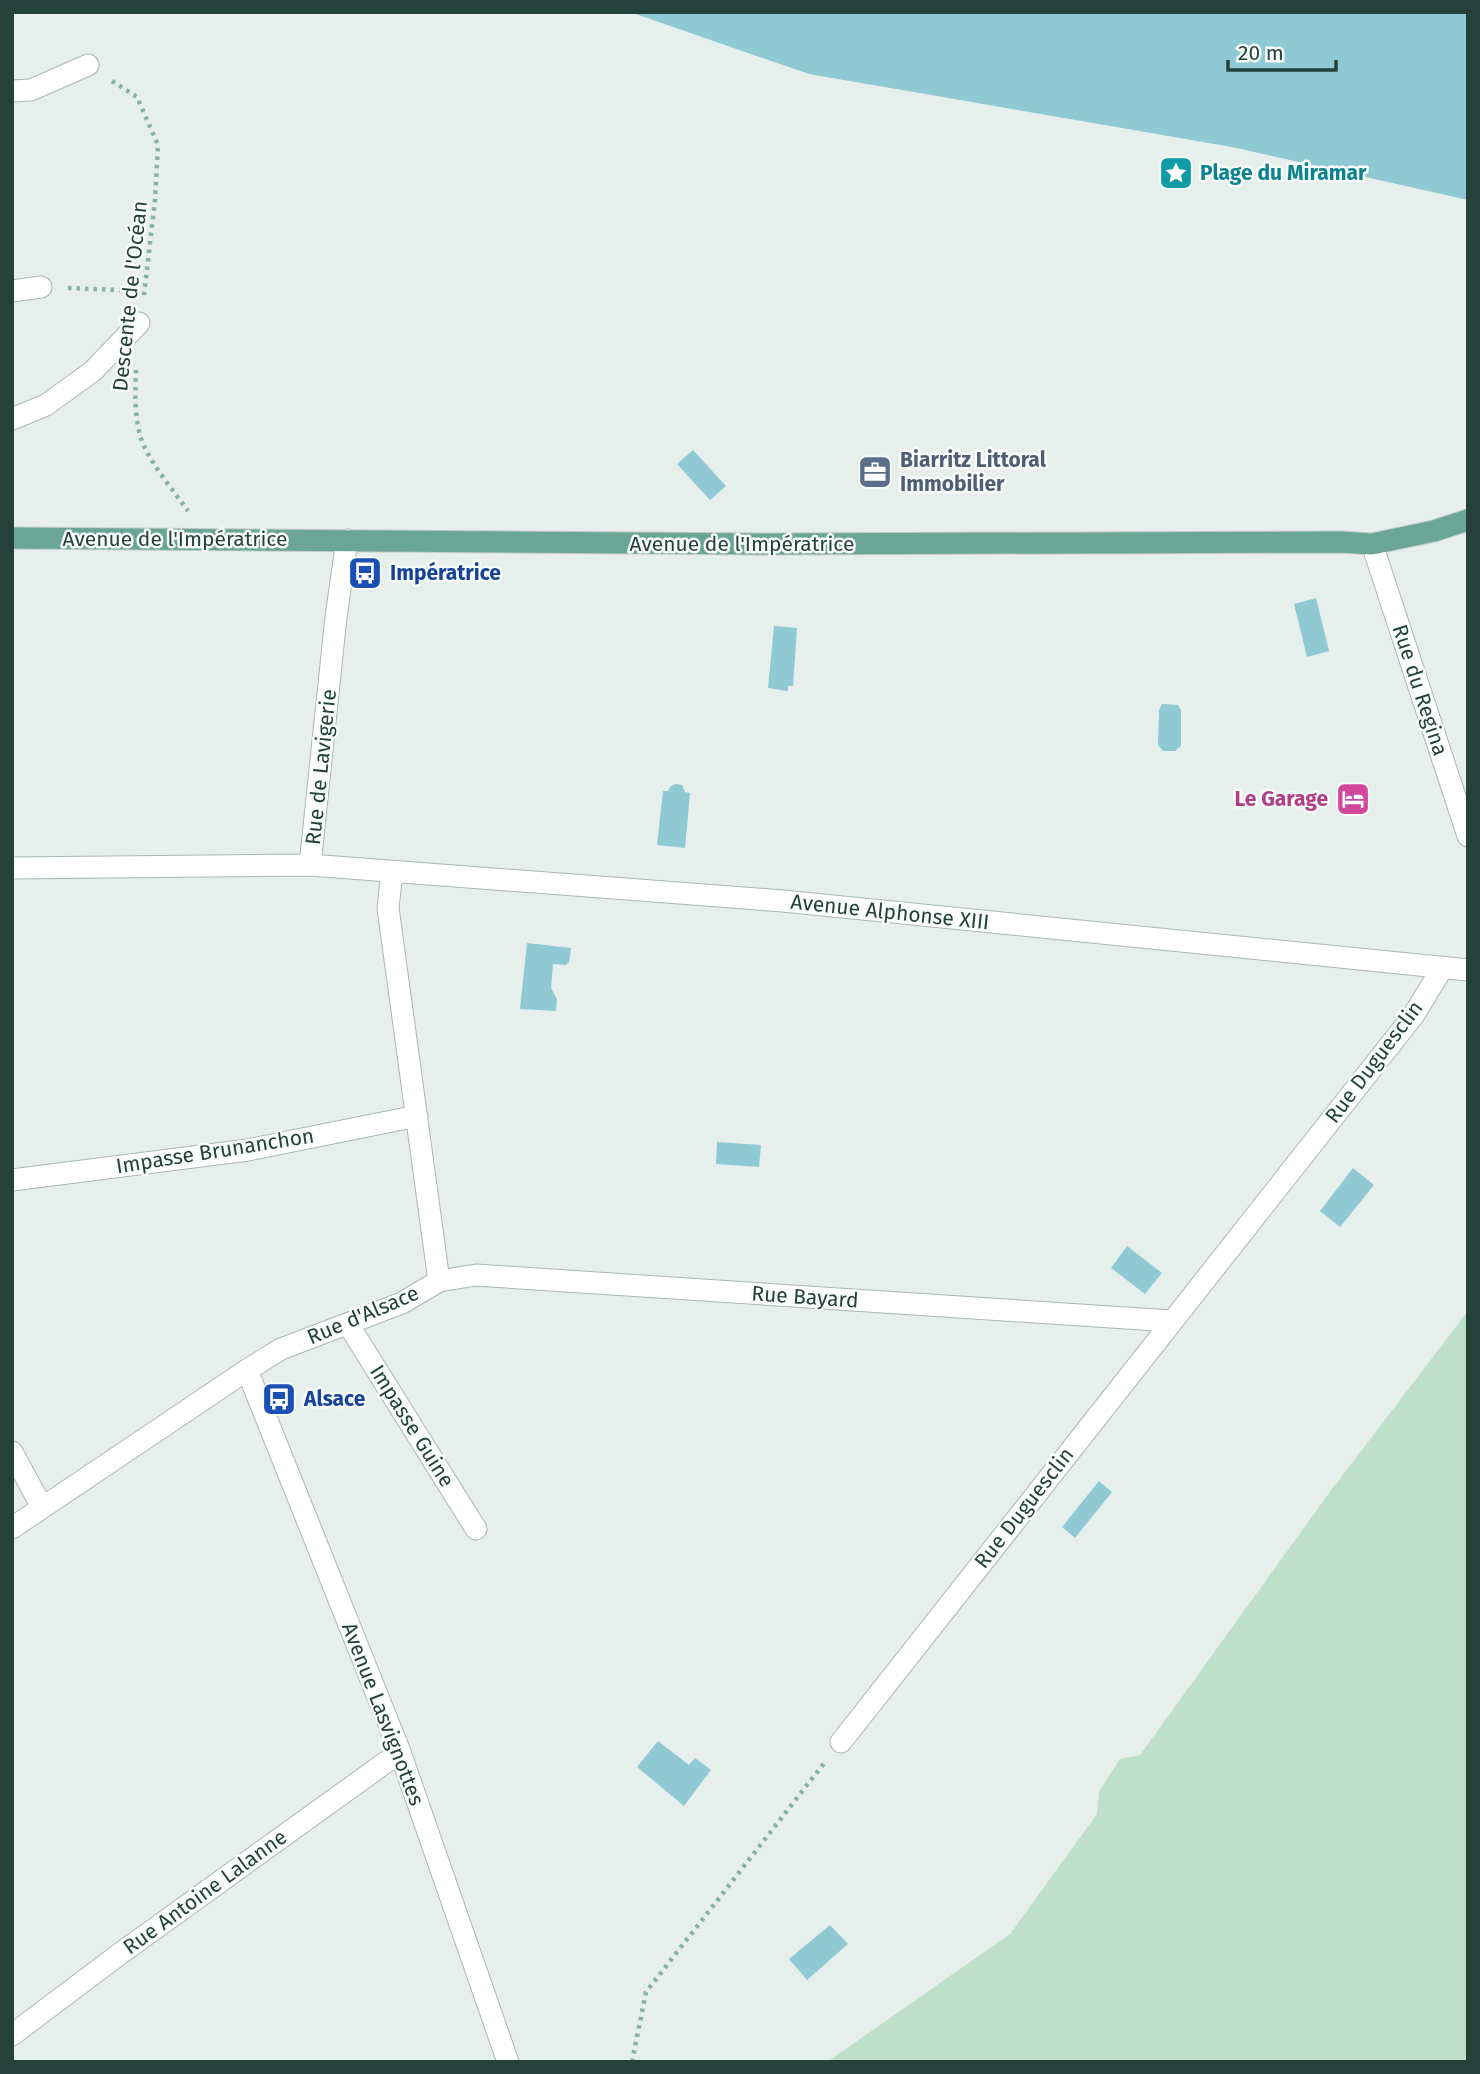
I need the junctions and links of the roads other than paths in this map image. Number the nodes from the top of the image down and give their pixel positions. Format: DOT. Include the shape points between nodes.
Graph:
graph roads {
  1 [pos="88,65"];
  2 [pos="12,91"];
  3 [pos="41,288"];
  4 [pos="12,291"];
  5 [pos="139,323"];
  6 [pos="12,419"];
  7 [pos="1468,520"];
  8 [pos="12,538"];
  9 [pos="347,540"];
  10 [pos="1372,544"];
  11 [pos="1468,836"];
  12 [pos="310,865"];
  13 [pos="12,868"];
  14 [pos="392,872"];
  15 [pos="1443,967"];
  16 [pos="1468,970"];
  17 [pos="417,1116"];
  18 [pos="12,1180"];
  19 [pos="439,1281"];
  20 [pos="1171,1321"];
  21 [pos="348,1324"];
  22 [pos="247,1370"];
  23 [pos="12,1452"];
  24 [pos="42,1507"];
  25 [pos="12,1528"];
  26 [pos="475,1529"];
  27 [pos="841,1742"];
  28 [pos="400,1752"];
  29 [pos="12,2035"];
  30 [pos="505,2060"];
  1 -- 2 [label="street" via="32,90"];
  3 -- 4 [label="street"];
  5 -- 6 [label="street" via="93,372 46,405"];
  7 -- 10 [label="main road, Avenue de l'Impératrice"];
  8 -- 9 [label="main road, Avenue de l'Impératrice"];
  9 -- 10 [label="main road, Avenue de l'Impératrice"];
  9 -- 12 [label="street, Rue de Lavigerie"];
  10 -- 11 [label="street, Rue du Regina"];
  12 -- 13 [label="street, Rue de Lavigerie"];
  12 -- 14 [label="street, Avenue Alphonse XIII"];
  14 -- 15 [label="street, Avenue Alphonse XIII" via="797,902"];
  14 -- 17 [label="street, Rue d'Alsace" via="388,908"];
  15 -- 16 [label="street, Avenue Alphonse XIII"];
  15 -- 20 [label="street, Rue Duguesclin" via="1413,1016"];
  17 -- 18 [label="street, Impasse Brunanchon" via="248,1150"];
  17 -- 19 [label="street, Rue d'Alsace"];
  19 -- 20 [label="street, Rue Bayard" via="476,1275"];
  19 -- 21 [label="street, Rue d'Alsace" via="402,1303"];
  20 -- 27 [label="street, Rue Duguesclin"];
  21 -- 22 [label="street, Rue d'Alsace" via="281,1349"];
  21 -- 26 [label="street, Impasse Guine"];
  22 -- 24 [label="street, Rue d'Alsace"];
  22 -- 28 [label="street, Avenue Lasvignottes"];
  23 -- 24 [label="street"];
  24 -- 25 [label="street, Rue d'Alsace"];
  28 -- 29 [label="street, Rue Antoine Lalanne"];
  28 -- 30 [label="street, Avenue Lasvignottes"];
}
